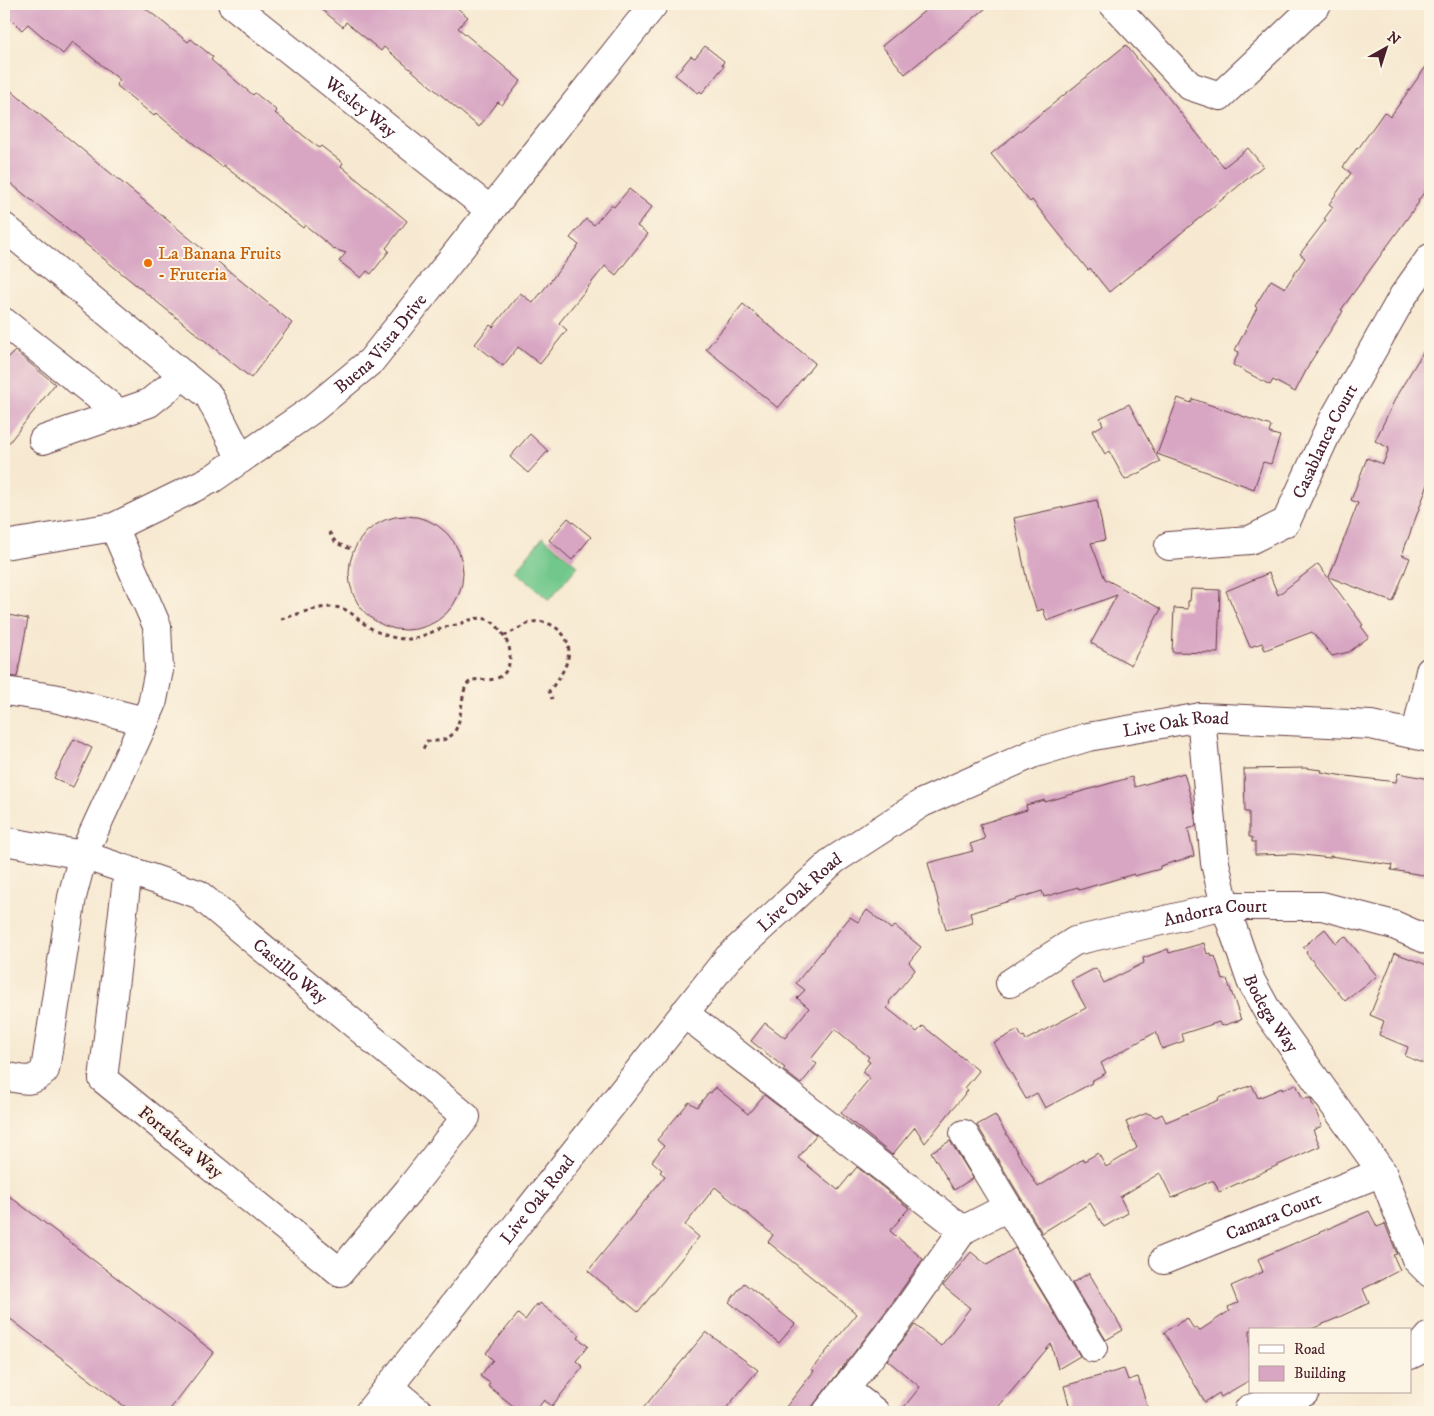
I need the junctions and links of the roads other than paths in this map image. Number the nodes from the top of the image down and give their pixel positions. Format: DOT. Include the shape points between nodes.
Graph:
graph roads {
  1 [pos="232,4"];
  2 [pos="654,4"];
  3 [pos="1113,4"];
  4 [pos="1317,4"];
  5 [pos="490,210"];
  6 [pos="4,227"];
  7 [pos="1430,258"];
  8 [pos="4,322"];
  9 [pos="184,375"];
  10 [pos="119,413"];
  11 [pos="43,440"];
  12 [pos="241,459"];
  13 [pos="114,527"];
  14 [pos="4,545"];
  15 [pos="1168,546"];
  16 [pos="1430,671"];
  17 [pos="4,691"];
  18 [pos="1201,717"];
  19 [pos="145,721"];
  20 [pos="1423,736"];
  21 [pos="5,848"];
  22 [pos="82,855"];
  23 [pos="128,870"];
  24 [pos="1225,906"];
  25 [pos="1430,940"];
  26 [pos="1010,983"];
  27 [pos="684,1014"];
  28 [pos="4,1076"];
  29 [pos="964,1134"];
  30 [pos="1382,1172"];
  31 [pos="408,1191"];
  32 [pos="1008,1207"];
  33 [pos="963,1230"];
  34 [pos="1164,1260"];
  35 [pos="1430,1273"];
  36 [pos="1430,1336"];
  37 [pos="1093,1348"];
  38 [pos="1412,1354"];
  39 [pos="388,1388"];
  40 [pos="845,1389"];
  41 [pos="1298,1394"];
  42 [pos="1248,1409"];
  43 [pos="369,1412"];
  44 [pos="419,1412"];
  45 [pos="827,1412"];
  46 [pos="875,1412"];
  1 -- 5 [label="street, Wesley Way"];
  2 -- 5 [label="street, Buena Vista Drive"];
  3 -- 4 [label="street" via="1190,86 1220,96"];
  5 -- 12 [label="street, Buena Vista Drive" via="370,361 314,409"];
  6 -- 9 [label="street"];
  7 -- 15 [label="street, Casablanca Court" via="1403,296 1332,422 1286,522 1250,540"];
  8 -- 10 [label="street"];
  9 -- 10 [label="street" via="149,403"];
  9 -- 12 [label="street" via="209,396"];
  10 -- 11 [label="street"];
  12 -- 13 [label="street, Buena Vista Drive" via="212,479"];
  13 -- 14 [label="street, Buena Vista Drive"];
  13 -- 19 [label="street" via="157,626 159,670 152,705"];
  16 -- 20 [label="street"];
  17 -- 19 [label="street" via="54,698"];
  18 -- 20 [label="street, Live Oak Road" via="1371,725"];
  18 -- 24 [label="street, Bodega Way" via="1215,862"];
  18 -- 27 [label="street, Live Oak Road" via="1088,737 1032,754 922,803 834,860 728,958"];
  19 -- 22 [label="street"];
  21 -- 22 [label="street, Castillo Way"];
  22 -- 23 [label="street, Castillo Way"];
  22 -- 28 [label="street" via="72,896 44,1070 38,1078 29,1080"];
  23 -- 31 [label="street, Castillo Way" via="198,894 466,1117"];
  23 -- 31 [label="street, Fortaleza Way" via="104,1079 340,1272"];
  24 -- 25 [label="street, Andorra Court" via="1322,906 1394,925"];
  24 -- 26 [label="street, Andorra Court" via="1075,941"];
  24 -- 30 [label="street, Bodega Way" via="1251,981 1269,1014"];
  27 -- 33 [label="street"];
  27 -- 39 [label="street, Live Oak Road"];
  29 -- 32 [label="street"];
  30 -- 34 [label="street, Camara Court"];
  30 -- 35 [label="street, Bodega Way" via="1416,1258"];
  32 -- 33 [label="street"];
  32 -- 37 [label="street"];
  33 -- 40 [label="street"];
  36 -- 38 [label="street"];
  39 -- 43 [label="street, Live Oak Road"];
  39 -- 44 [label="street"];
  40 -- 45 [label="street"];
  40 -- 46 [label="street"];
  41 -- 42 [label="street"];
}
